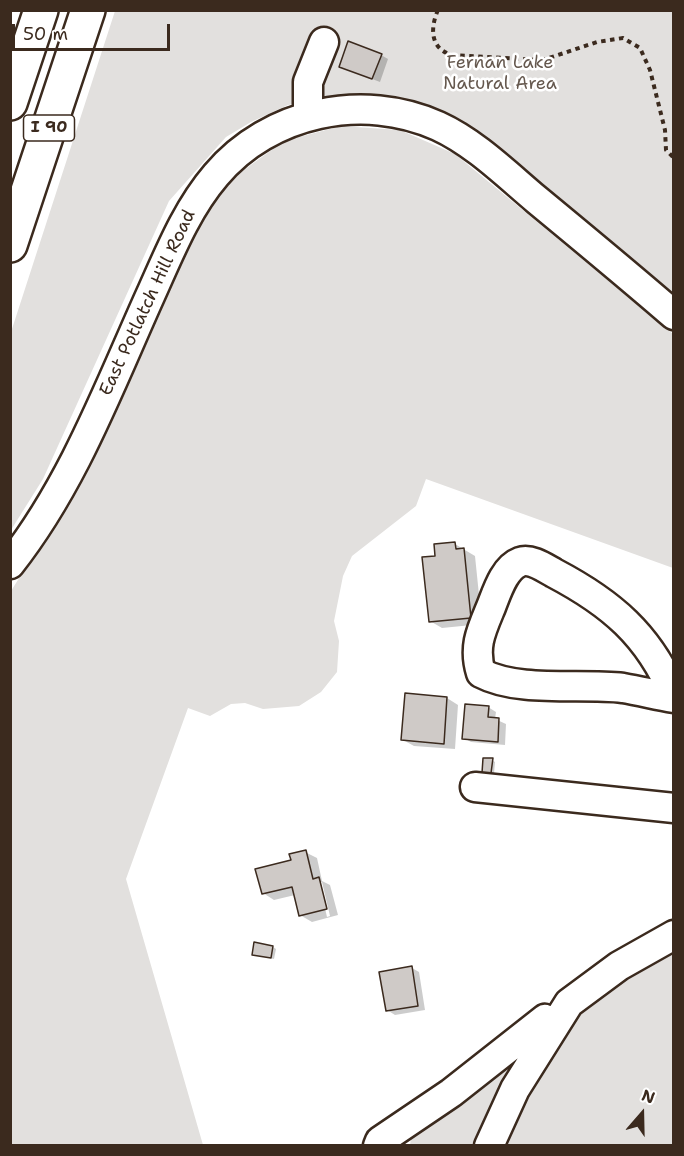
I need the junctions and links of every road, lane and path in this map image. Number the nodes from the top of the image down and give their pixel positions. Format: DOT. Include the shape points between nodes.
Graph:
graph roads {
  1 [pos="41,10"];
  2 [pos="88,10"];
  3 [pos="438,10"];
  4 [pos="324,42"];
  5 [pos="10,103"];
  6 [pos="308,116"];
  7 [pos="674,158"];
  8 [pos="10,245"];
  9 [pos="674,315"];
  10 [pos="10,564"];
  11 [pos="674,696"];
  12 [pos="475,787"];
  13 [pos="674,808"];
  14 [pos="674,935"];
  15 [pos="554,1023"];
  16 [pos="378,1146"];
  17 [pos="489,1146"];
  1 -- 5 [label="highway, I 90"];
  2 -- 8 [label="highway, I 90"];
  3 -- 7 [label="path" via="432,33 446,54 543,60 623,38 640,48 650,70 666,150"];
  4 -- 6 [label="street" via="308,82"];
  6 -- 9 [label="street, East Potlatch Hill Road" via="335,111 388,111 453,134"];
  6 -- 10 [label="street, East Potlatch Hill Road" via="256,139 236,154 199,196 75,462 52,504"];
  11 -- 11 [label="street" via="661,664 639,636 593,593 537,563 523,561 512,567 478,639 476,657 481,673 520,683 623,688"];
  12 -- 13 [label="street"];
  14 -- 15 [label="street" via="594,982 569,1003"];
  15 -- 16 [label="street" via="545,1018"];
  15 -- 17 [label="street" via="503,1113"];
}
